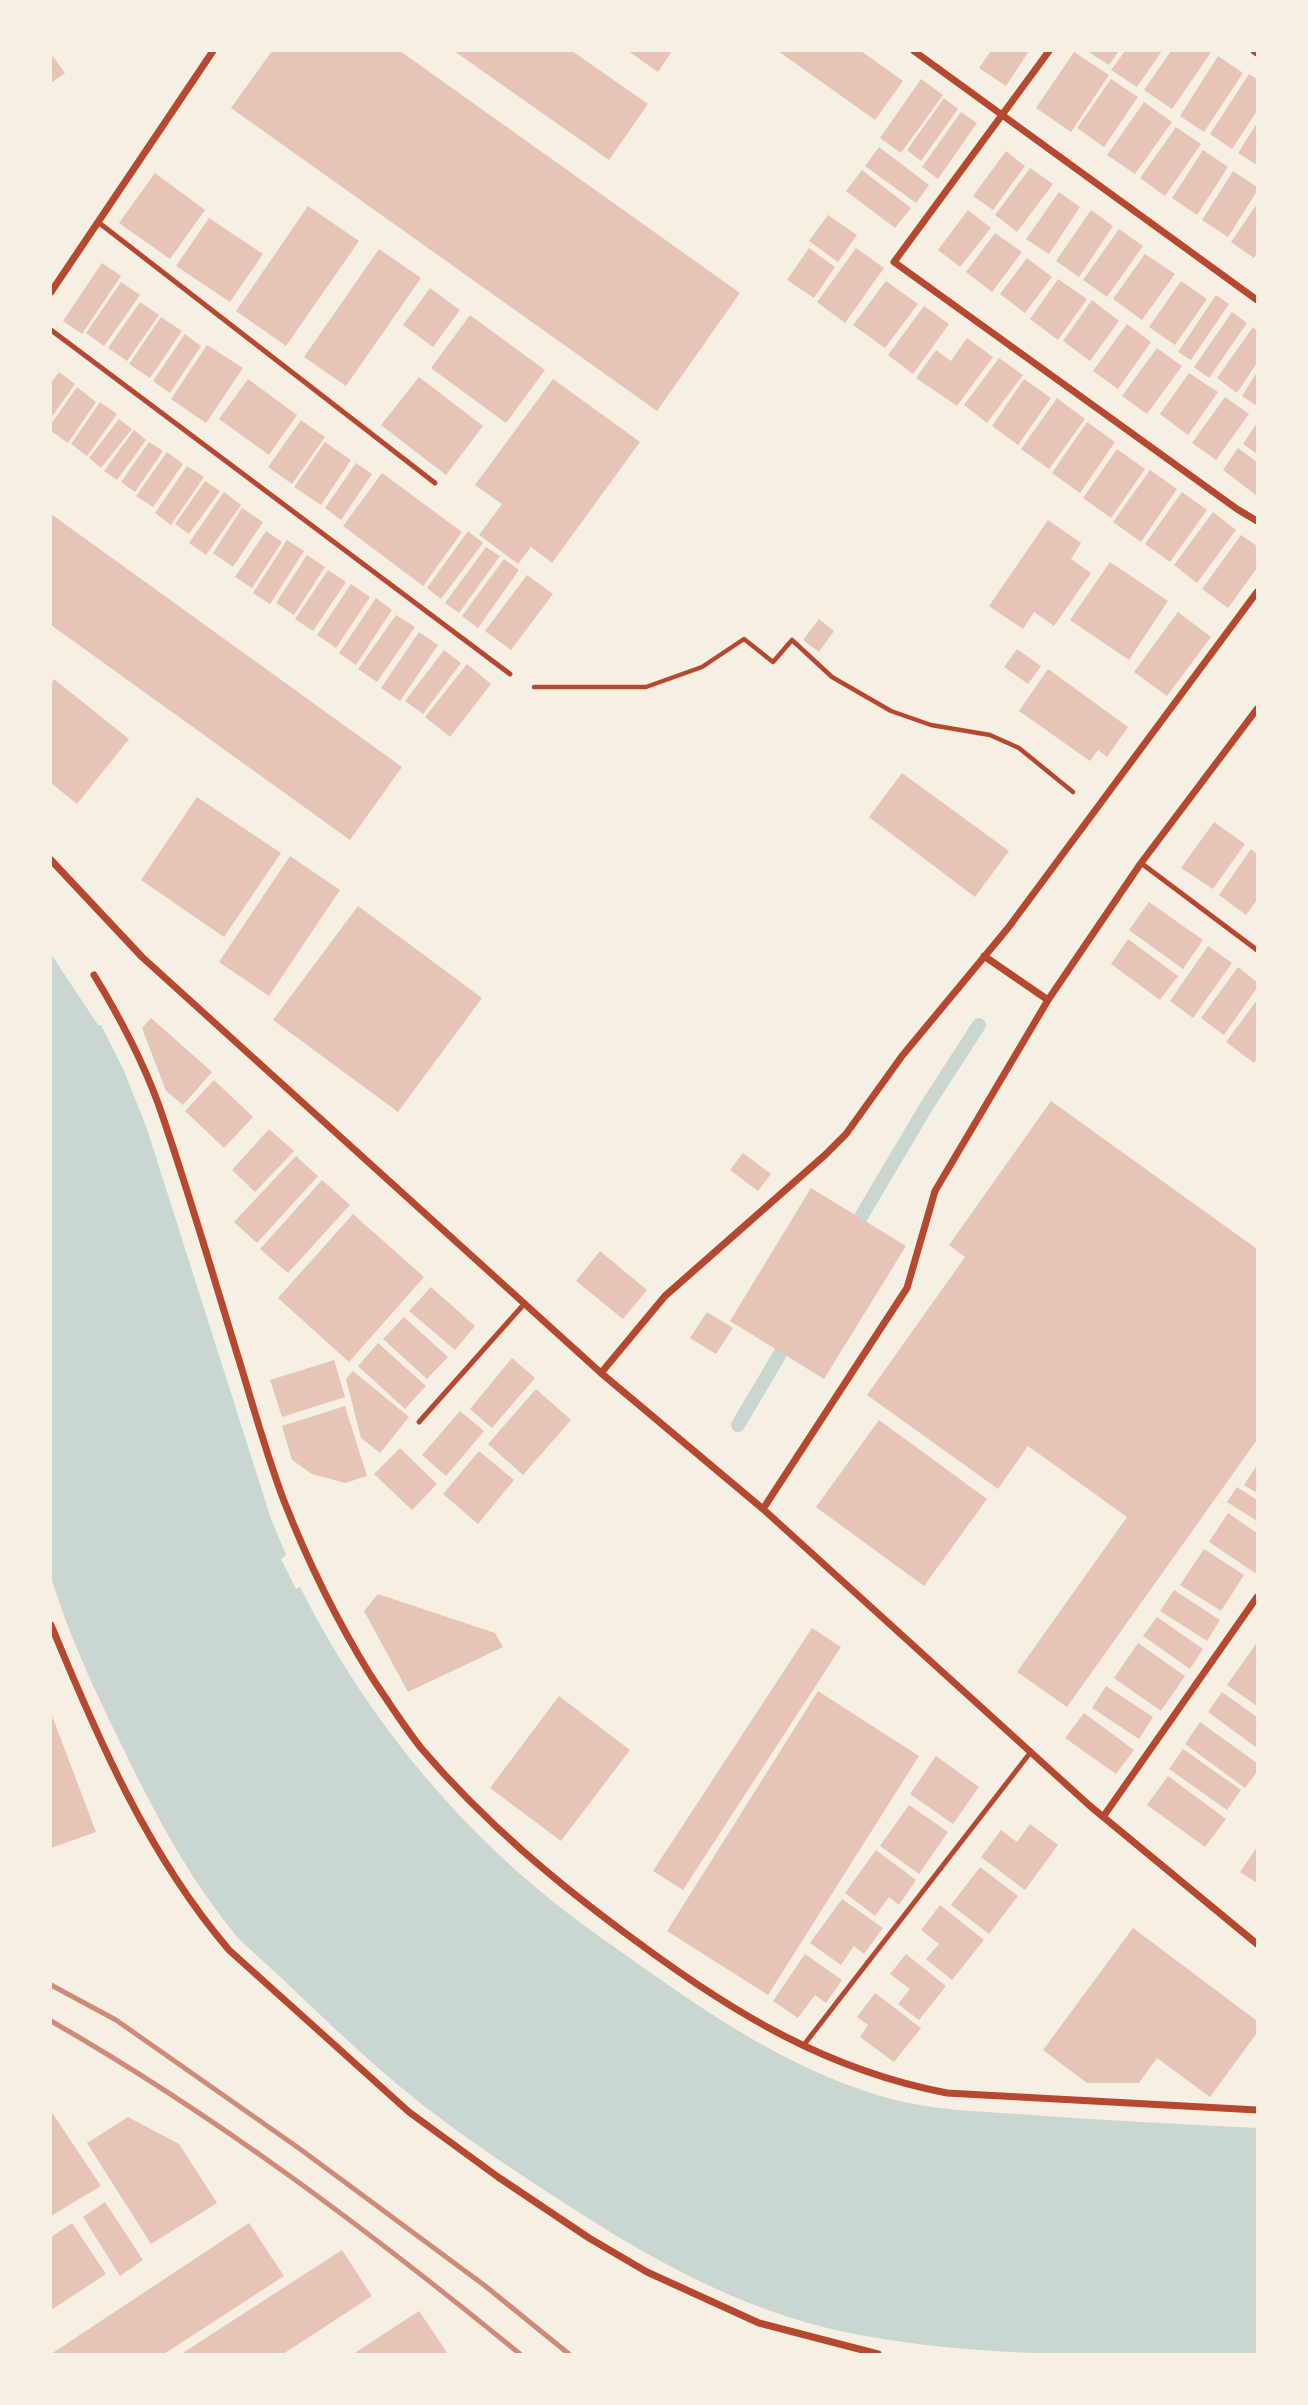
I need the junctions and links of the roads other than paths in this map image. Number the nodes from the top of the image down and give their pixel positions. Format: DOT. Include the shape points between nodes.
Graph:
graph roads {
  1 [pos="213,51"];
  2 [pos="914,51"];
  3 [pos="1049,51"];
  4 [pos="1002,114"];
  5 [pos="98,222"];
  6 [pos="51,292"];
  7 [pos="1257,300"];
  8 [pos="51,330"];
  9 [pos="435,482"];
  10 [pos="1257,521"];
  11 [pos="1257,592"];
  12 [pos="510,674"];
  13 [pos="1257,709"];
  14 [pos="51,860"];
  15 [pos="1141,863"];
  16 [pos="1257,950"];
  17 [pos="984,956"];
  18 [pos="94,975"];
  19 [pos="1048,1000"];
  20 [pos="525,1303"];
  21 [pos="601,1373"];
  22 [pos="419,1422"];
  23 [pos="763,1509"];
  24 [pos="1257,1597"];
  25 [pos="51,1625"];
  26 [pos="1030,1753"];
  27 [pos="1103,1818"];
  28 [pos="1257,1944"];
  29 [pos="803,2046"];
  30 [pos="1257,2110"];
  31 [pos="878,2354"];
  1 -- 5 [label="street"];
  2 -- 4 [label="street"];
  3 -- 4 [label="street"];
  4 -- 7 [label="street"];
  4 -- 10 [label="street" via="894,262"];
  5 -- 6 [label="street"];
  5 -- 9 [label="lane"];
  8 -- 12 [label="lane"];
  11 -- 17 [label="street"];
  13 -- 15 [label="street"];
  14 -- 20 [label="street" via="142,957"];
  15 -- 16 [label="lane"];
  15 -- 19 [label="street"];
  17 -- 19 [label="street"];
  17 -- 21 [label="street" via="839,1142 665,1296"];
  18 -- 29 [label="street" via="145,1066 283,1499 323,1588 385,1697 419,1745 529,1858 671,1967"];
  19 -- 23 [label="street" via="935,1191 906,1288"];
  20 -- 21 [label="street"];
  20 -- 22 [label="lane"];
  21 -- 23 [label="street"];
  23 -- 26 [label="street"];
  24 -- 27 [label="street"];
  25 -- 31 [label="street" via="113,1767 181,1888 229,1950 399,2103 589,2238 648,2272 759,2323"];
  26 -- 27 [label="street"];
  26 -- 29 [label="lane"];
  27 -- 28 [label="street"];
  29 -- 30 [label="street" via="862,2072 947,2093"];
}
